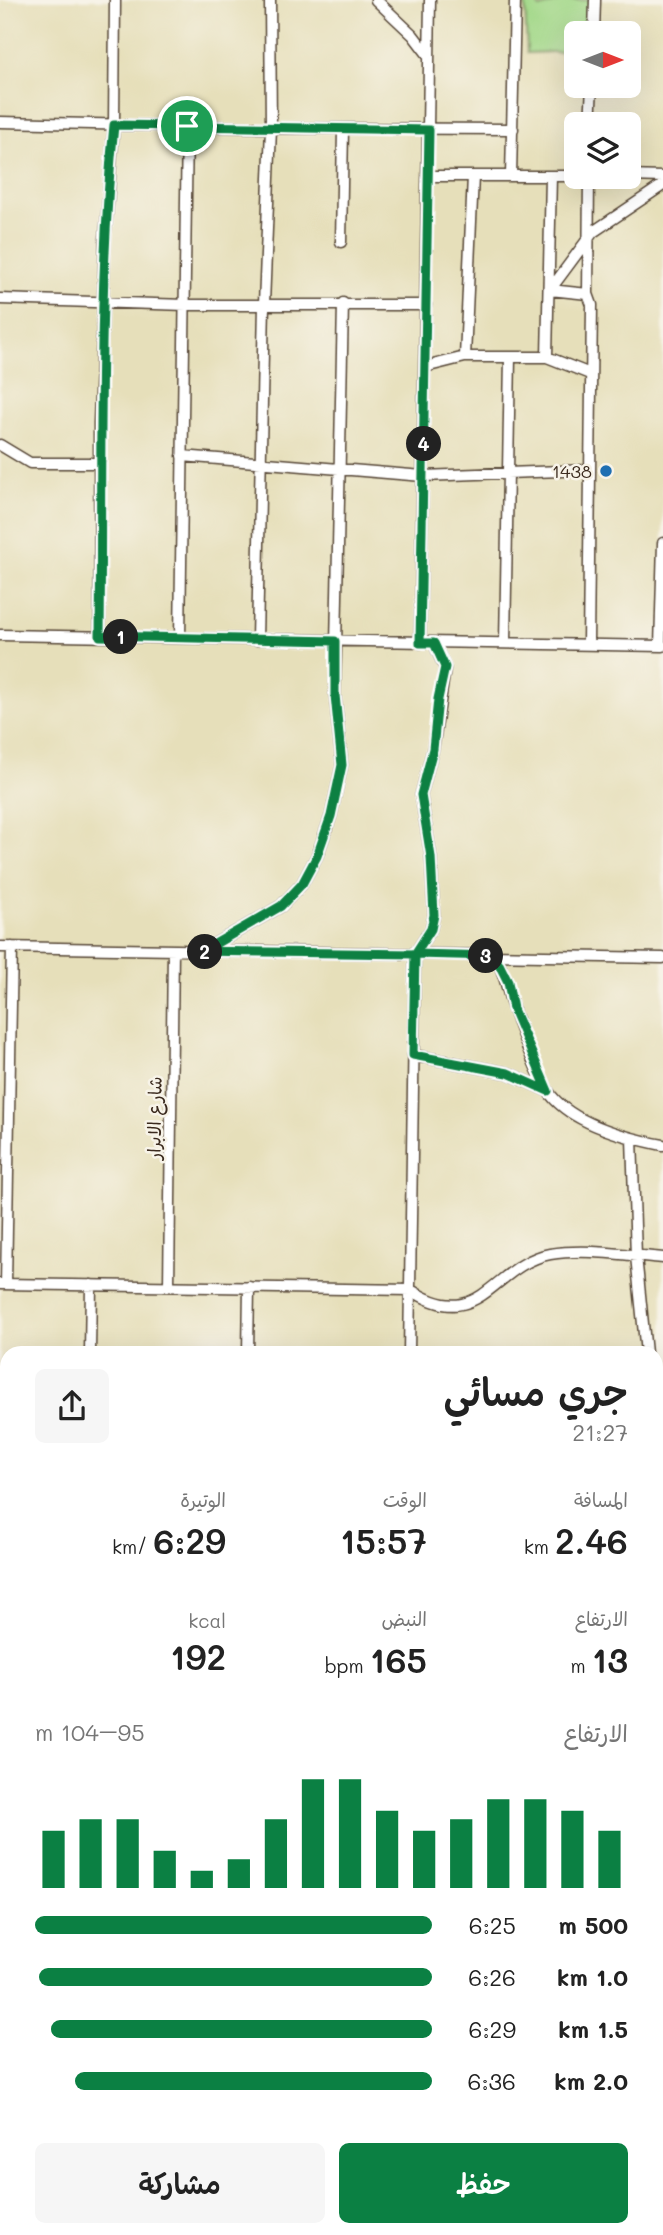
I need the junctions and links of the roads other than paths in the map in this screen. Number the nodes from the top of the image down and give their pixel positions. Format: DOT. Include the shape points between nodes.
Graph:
graph roads {
  1 [pos="116,0"];
  2 [pos="270,0"];
  3 [pos="376,0"];
  4 [pos="430,0"];
  5 [pos="515,0"];
  6 [pos="595,0"];
  7 [pos="594,21"];
  8 [pos="430,57"];
  9 [pos="0,122"];
  10 [pos="114,125"];
  11 [pos="187,126"];
  12 [pos="271,128"];
  13 [pos="343,129"];
  14 [pos="513,129"];
  15 [pos="429,130"];
  16 [pos="429,176"];
  17 [pos="472,176"];
  18 [pos="511,176"];
  19 [pos="551,176"];
  20 [pos="564,176"];
  21 [pos="641,176"];
  22 [pos="663,177"];
  23 [pos="663,185"];
  24 [pos="589,189"];
  25 [pos="341,242"];
  26 [pos="587,242"];
  27 [pos="550,290"];
  28 [pos="588,294"];
  29 [pos="0,299"];
  30 [pos="103,303"];
  31 [pos="343,303"];
  32 [pos="264,304"];
  33 [pos="186,305"];
  34 [pos="426,305"];
  35 [pos="465,357"];
  36 [pos="510,357"];
  37 [pos="547,357"];
  38 [pos="425,367"];
  39 [pos="590,374"];
  40 [pos="0,445"];
  41 [pos="182,456"];
  42 [pos="99,463"];
  43 [pos="262,463"];
  44 [pos="337,470"];
  45 [pos="590,470"];
  46 [pos="508,473"];
  47 [pos="423,476"];
  48 [pos="663,543"];
  49 [pos="0,635"];
  50 [pos="100,636"];
  51 [pos="180,638"];
  52 [pos="257,640"];
  53 [pos="335,641"];
  54 [pos="420,643"];
  55 [pos="434,643"];
  56 [pos="505,643"];
  57 [pos="589,644"];
  58 [pos="662,646"];
  59 [pos="6,947"];
  60 [pos="173,950"];
  61 [pos="193,951"];
  62 [pos="415,954"];
  63 [pos="495,956"];
  64 [pos="663,958"];
  65 [pos="413,1055"];
  66 [pos="548,1091"];
  67 [pos="632,1138"];
  68 [pos="663,1145"];
  69 [pos="636,1256"];
  70 [pos="663,1258"];
  71 [pos="3,1284"];
  72 [pos="91,1285"];
  73 [pos="169,1286"];
  74 [pos="249,1287"];
  75 [pos="411,1290"];
  76 [pos="90,1346"];
  77 [pos="248,1346"];
  78 [pos="409,1346"];
  79 [pos="645,1346"];
  1 -- 10 [label="street"];
  2 -- 12 [label="street"];
  3 -- 8 [label="street"];
  4 -- 8 [label="street"];
  5 -- 14 [label="street"];
  6 -- 7 [label="street"];
  8 -- 15 [label="street"];
  9 -- 10 [label="street"];
  10 -- 11 [label="street"];
  10 -- 30 [label="street"];
  11 -- 12 [label="street"];
  11 -- 33 [label="street"];
  12 -- 13 [label="street"];
  12 -- 32 [label="street"];
  13 -- 15 [label="street"];
  13 -- 25 [label="street"];
  14 -- 15 [label="street"];
  14 -- 18 [label="street"];
  15 -- 16 [label="street"];
  16 -- 17 [label="street"];
  16 -- 34 [label="street"];
  17 -- 18 [label="street"];
  17 -- 35 [label="street"];
  18 -- 19 [label="street"];
  19 -- 20 [label="street"];
  19 -- 27 [label="street"];
  21 -- 22 [label="street"];
  23 -- 26 [label="street" via="593,232"];
  24 -- 26 [label="street"];
  26 -- 27 [label="street"];
  26 -- 28 [label="street"];
  27 -- 28 [label="street"];
  27 -- 37 [label="street"];
  28 -- 39 [label="street" via="592,305"];
  29 -- 30 [label="street"];
  30 -- 33 [label="street"];
  30 -- 42 [label="street"];
  31 -- 32 [label="street"];
  31 -- 34 [label="street"];
  31 -- 44 [label="street"];
  32 -- 33 [label="street"];
  32 -- 43 [label="street"];
  33 -- 41 [label="street"];
  34 -- 38 [label="street"];
  35 -- 36 [label="street"];
  35 -- 38 [label="street"];
  36 -- 37 [label="street"];
  36 -- 46 [label="street"];
  37 -- 39 [label="street"];
  38 -- 47 [label="street"];
  39 -- 45 [label="street"];
  40 -- 42 [label="street" via="30,463"];
  41 -- 43 [label="street"];
  41 -- 51 [label="street"];
  42 -- 50 [label="street"];
  43 -- 44 [label="street"];
  43 -- 52 [label="street"];
  44 -- 47 [label="street"];
  44 -- 53 [label="street"];
  45 -- 46 [label="street"];
  45 -- 57 [label="street"];
  46 -- 47 [label="street"];
  46 -- 56 [label="street"];
  47 -- 54 [label="street"];
  48 -- 58 [label="street"];
  49 -- 50 [label="street"];
  50 -- 51 [label="street"];
  51 -- 52 [label="street"];
  52 -- 53 [label="street"];
  53 -- 54 [label="street"];
  53 -- 61 [label="street" via="342,765 317,856 302,884 281,906 215,944"];
  54 -- 55 [label="street"];
  55 -- 56 [label="street"];
  55 -- 62 [label="street" via="445,667 421,795 434,915"];
  56 -- 57 [label="street"];
  57 -- 58 [label="street"];
  59 -- 60 [label="street"];
  59 -- 71 [label="street"];
  60 -- 61 [label="street"];
  60 -- 73 [label="street, شارع الابرار"];
  61 -- 62 [label="street"];
  62 -- 63 [label="street"];
  62 -- 65 [label="street"];
  63 -- 64 [label="street"];
  63 -- 66 [label="street"];
  65 -- 66 [label="street" via="508,1073"];
  65 -- 75 [label="street"];
  66 -- 67 [label="street" via="575,1115"];
  67 -- 68 [label="street"];
  67 -- 69 [label="street"];
  69 -- 70 [label="street"];
  69 -- 75 [label="street" via="547,1255 454,1307"];
  69 -- 79 [label="street"];
  71 -- 72 [label="street"];
  72 -- 73 [label="street"];
  72 -- 76 [label="street"];
  73 -- 74 [label="street"];
  74 -- 75 [label="street"];
  74 -- 77 [label="street"];
  75 -- 78 [label="street"];
}
